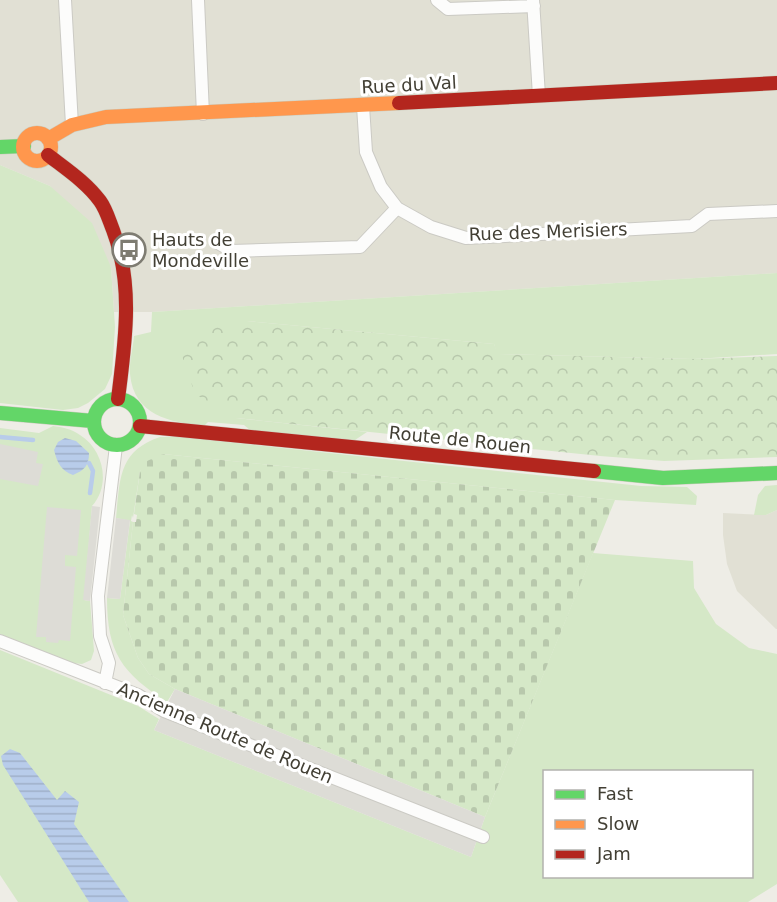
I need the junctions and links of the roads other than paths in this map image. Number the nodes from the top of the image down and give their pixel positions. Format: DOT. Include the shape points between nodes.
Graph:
graph roads {
  1 [pos="65,0"];
  2 [pos="198,0"];
  3 [pos="437,0"];
  4 [pos="534,3"];
  5 [pos="777,83"];
  6 [pos="538,96"];
  7 [pos="363,106"];
  8 [pos="203,114"];
  9 [pos="72,125"];
  10 [pos="48,139"];
  11 [pos="24,146"];
  12 [pos="0,147"];
  13 [pos="48,155"];
  14 [pos="396,208"];
  15 [pos="777,211"];
  16 [pos="218,243"];
  17 [pos="118,399"];
  18 [pos="0,413"];
  19 [pos="93,421"];
  20 [pos="140,426"];
  21 [pos="116,446"];
  22 [pos="777,473"];
  23 [pos="0,641"];
  24 [pos="105,683"];
  25 [pos="483,837"];
  1 -- 9 [label="street"];
  2 -- 8 [label="street"];
  3 -- 4 [label="street" via="448,9"];
  4 -- 6 [label="street"];
  5 -- 6 [label="street, Rue du Val"];
  6 -- 7 [label="street, Rue du Val"];
  7 -- 8 [label="street, Rue du Val"];
  7 -- 14 [label="street, Rue des Merisiers" via="366,152 381,187"];
  8 -- 9 [label="street, Rue du Val" via="106,117"];
  9 -- 10 [label="street, Rue du Val"];
  10 -- 11 [label="street" via="41,134 33,135"];
  10 -- 13 [label="street"];
  11 -- 12 [label="street"];
  11 -- 13 [label="street" via="32,159 41,160"];
  13 -- 17 [label="street" via="101,201 118,238 127,295 127,326"];
  14 -- 15 [label="street, Rue des Merisiers" via="431,227 466,238 692,226 708,214"];
  14 -- 16 [label="street" via="360,247 232,251"];
  17 -- 19 [label="street" via="101,405"];
  17 -- 20 [label="street" via="137,411"];
  18 -- 19 [label="street"];
  19 -- 21 [label="street" via="100,438"];
  20 -- 21 [label="street" via="129,442"];
  20 -- 22 [label="street, Route de Rouen" via="663,478"];
  21 -- 24 [label="street" via="98,596 100,636 109,663"];
  23 -- 24 [label="street, Ancienne Route de Rouen"];
  24 -- 25 [label="street, Ancienne Route de Rouen" via="138,695 164,711"];
}
